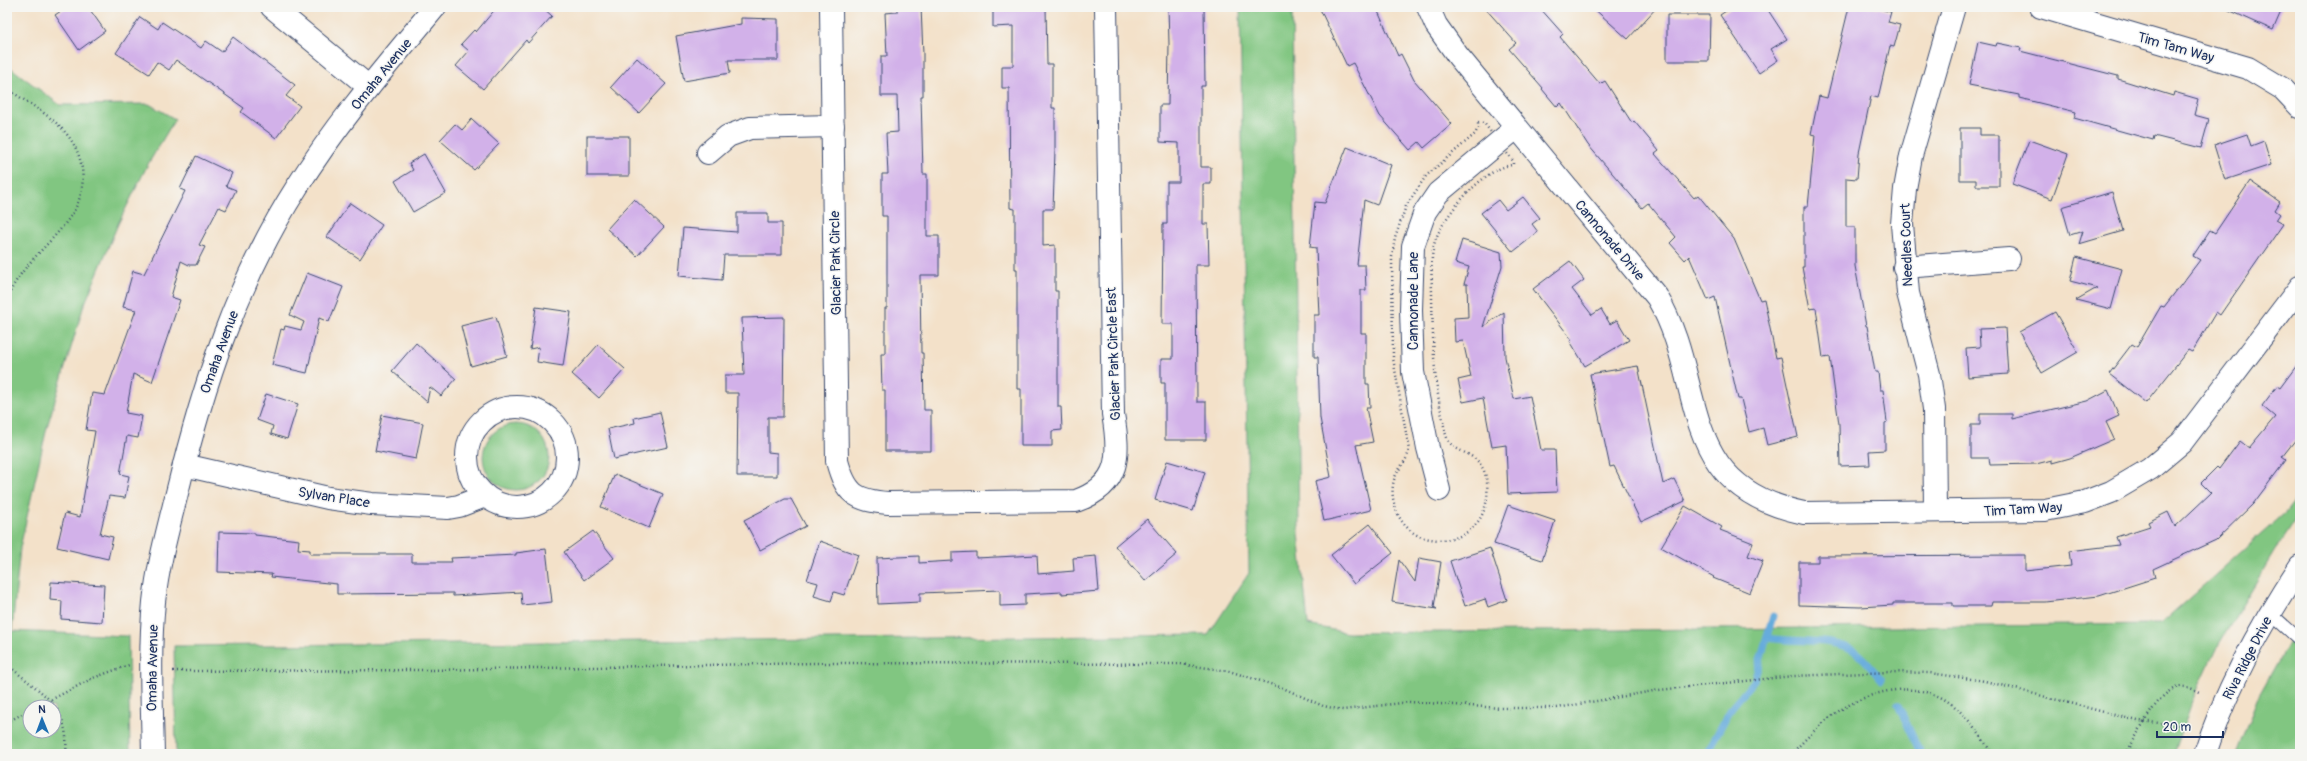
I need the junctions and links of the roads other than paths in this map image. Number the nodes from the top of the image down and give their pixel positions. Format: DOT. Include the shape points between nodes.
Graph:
graph roads {
  1 [pos="272,7"];
  2 [pos="435,7"];
  3 [pos="831,7"];
  4 [pos="1106,7"];
  5 [pos="1428,7"];
  6 [pos="1954,7"];
  7 [pos="2041,7"];
  8 [pos="369,87"];
  9 [pos="2300,107"];
  10 [pos="833,126"];
  11 [pos="1516,128"];
  12 [pos="708,153"];
  13 [pos="2009,259"];
  14 [pos="1904,267"];
  15 [pos="2300,287"];
  16 [pos="184,465"];
  17 [pos="1439,490"];
  18 [pos="1751,492"];
  19 [pos="485,496"];
  20 [pos="872,501"];
  21 [pos="1935,511"];
  22 [pos="2300,566"];
  23 [pos="2270,613"];
  24 [pos="2300,640"];
  25 [pos="153,754"];
  26 [pos="2205,754"];
  1 -- 8 [label="street"];
  2 -- 8 [label="street, Omaha Avenue"];
  3 -- 10 [label="street, Glacier Park Circle"];
  4 -- 20 [label="street, Glacier Park Circle East" via="1113,414 1118,441 1116,465 1103,486 1094,494 1076,501"];
  5 -- 11 [label="street, Cannonade Drive" via="1448,42"];
  6 -- 14 [label="street, Needles Court" via="1908,170 1903,218"];
  7 -- 9 [label="street, Tim Tam Way" via="2248,68 2279,87"];
  8 -- 16 [label="street, Omaha Avenue" via="306,172 260,253 214,361"];
  10 -- 12 [label="street" via="750,128 728,136"];
  10 -- 20 [label="street, Glacier Park Circle" via="837,461 850,490 860,499"];
  11 -- 17 [label="street, Cannonade Lane" via="1438,193 1425,212 1413,246 1411,310 1414,372 1428,448"];
  11 -- 18 [label="street, Cannonade Drive" via="1657,297 1669,317 1706,443 1726,472"];
  13 -- 14 [label="street"];
  14 -- 21 [label="street, Needles Court" via="1932,391 1935,428"];
  15 -- 21 [label="street, Tim Tam Way" via="2189,434 2169,454 2139,477 2096,498 2060,508"];
  16 -- 19 [label="street, Sylvan Place" via="306,494 372,504 448,508 464,505"];
  16 -- 25 [label="street, Omaha Avenue" via="157,581 141,668"];
  18 -- 21 [label="street, Tim Tam Way" via="1784,508 1804,512"];
  19 -- 19 [label="street" via="506,506 522,507 539,502 556,488 566,468 567,452 563,436 549,418 531,408 513,406 495,412 480,422 470,438 466,456 473,482"];
  22 -- 23 [label="street, Riva Ridge Drive"];
  23 -- 24 [label="lane"];
  23 -- 26 [label="street, Riva Ridge Drive" via="2241,665"];
}
